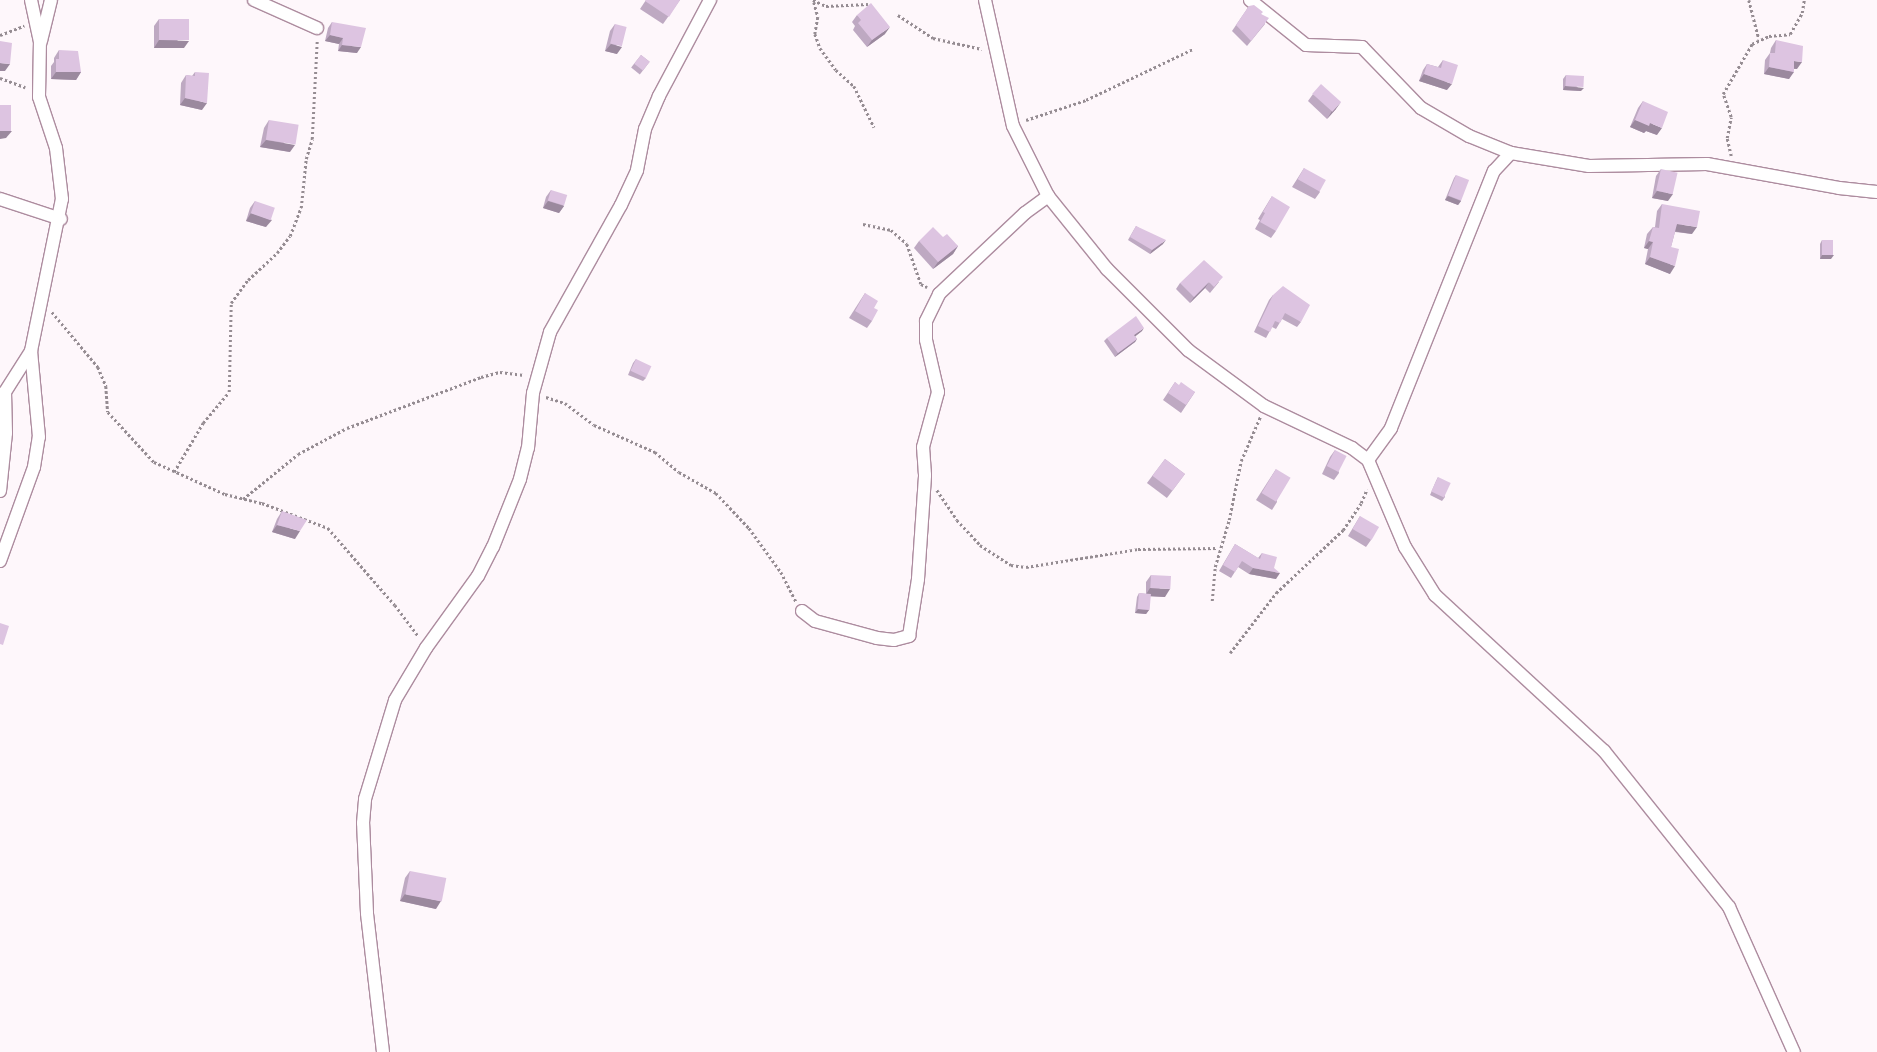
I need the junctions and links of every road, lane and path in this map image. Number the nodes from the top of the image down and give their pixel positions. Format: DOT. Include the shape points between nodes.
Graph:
graph roads {
  1 [pos="31,0"];
  2 [pos="51,0"];
  3 [pos="254,0"];
  4 [pos="710,0"];
  5 [pos="985,0"];
  6 [pos="1250,0"];
  7 [pos="1749,0"];
  8 [pos="1804,0"];
  9 [pos="814,1"];
  10 [pos="868,4"];
  11 [pos="898,15"];
  12 [pos="33,19"];
  13 [pos="318,28"];
  14 [pos="0,35"];
  15 [pos="1759,39"];
  16 [pos="40,42"];
  17 [pos="1193,49"];
  18 [pos="998,52"];
  19 [pos="0,78"];
  20 [pos="39,97"];
  21 [pos="1013,126"];
  22 [pos="874,127"];
  23 [pos="1511,153"];
  24 [pos="1737,168"];
  25 [pos="1877,192"];
  26 [pos="1048,196"];
  27 [pos="0,199"];
  28 [pos="61,218"];
  29 [pos="863,224"];
  30 [pos="939,294"];
  31 [pos="40,298"];
  32 [pos="30,351"];
  33 [pos="537,378"];
  34 [pos="533,393"];
  35 [pos="1264,406"];
  36 [pos="1370,466"];
  37 [pos="174,472"];
  38 [pos="925,475"];
  39 [pos="0,491"];
  40 [pos="243,499"];
  41 [pos="1218,548"];
  42 [pos="0,561"];
  43 [pos="1212,601"];
  44 [pos="802,611"];
  45 [pos="426,648"];
  46 [pos="1230,653"];
  47 [pos="383,1052"];
  48 [pos="1794,1052"];
  1 -- 12 [label="street"];
  2 -- 16 [label="street"];
  3 -- 13 [label="street"];
  4 -- 33 [label="street" via="659,96 645,129 637,170 622,205 550,332"];
  5 -- 18 [label="street"];
  6 -- 23 [label="street" via="1306,45 1362,47 1421,108 1469,136"];
  7 -- 15 [label="path"];
  8 -- 15 [label="path" via="1802,13 1790,34"];
  9 -- 10 [label="path" via="826,6"];
  9 -- 22 [label="path" via="818,17 815,34 820,48 836,70 854,86"];
  11 -- 18 [label="path" via="933,38"];
  12 -- 14 [label="path" via="16,32"];
  12 -- 16 [label="street"];
  13 -- 37 [label="path" via="312,140 306,160 301,208 290,236 231,302 229,392 203,423"];
  15 -- 24 [label="path" via="1741,59 1723,94 1731,117 1727,138"];
  16 -- 20 [label="street"];
  17 -- 21 [label="path" via="1086,100"];
  18 -- 21 [label="street"];
  19 -- 20 [label="path" via="17,83"];
  20 -- 28 [label="street" via="56,148"];
  21 -- 26 [label="street"];
  23 -- 24 [label="street" via="1589,166 1707,164"];
  23 -- 36 [label="street" via="1494,171 1391,428"];
  24 -- 25 [label="street" via="1838,188"];
  26 -- 30 [label="street" via="1025,213"];
  26 -- 35 [label="street" via="1107,269 1188,350"];
  27 -- 28 [label="street"];
  28 -- 31 [label="street"];
  29 -- 30 [label="path" via="891,230 908,244 921,284"];
  30 -- 38 [label="street" via="926,321 926,340 938,392 923,447"];
  31 -- 32 [label="street"];
  31 -- 37 [label="path" via="98,366 106,386 108,412 154,462"];
  32 -- 39 [label="street" via="5,392 6,433"];
  32 -- 42 [label="street" via="38,437 34,467"];
  33 -- 34 [label="street"];
  33 -- 40 [label="path" via="509,372 493,374 347,428 298,454"];
  34 -- 44 [label="path" via="565,403 594,425 655,452 679,472 716,494 749,528 781,572"];
  34 -- 45 [label="street" via="528,448 506,517 478,576"];
  35 -- 36 [label="street" via="1352,448"];
  35 -- 41 [label="path" via="1240,460 1229,520"];
  36 -- 46 [label="path" via="1362,503 1343,530 1276,593"];
  36 -- 48 [label="street" via="1405,547 1436,595 1604,751 1728,907"];
  37 -- 40 [label="path"];
  38 -- 41 [label="path" via="957,520 980,545 1011,565 1026,567 1138,549"];
  38 -- 44 [label="street" via="918,579 909,636 894,640 877,638 815,621"];
  40 -- 45 [label="path" via="328,528 395,605"];
  41 -- 43 [label="path"];
  45 -- 47 [label="street" via="395,700 365,799 367,913"];
}
